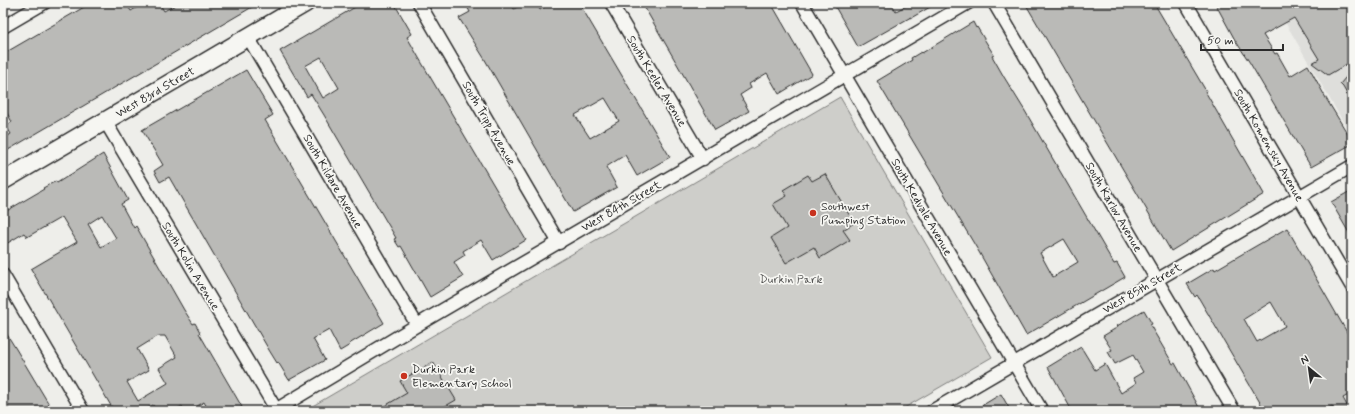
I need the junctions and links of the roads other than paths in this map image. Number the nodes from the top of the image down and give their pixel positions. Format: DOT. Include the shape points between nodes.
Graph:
graph roads {
  1 [pos="44,3"];
  2 [pos="306,3"];
  3 [pos="419,3"];
  4 [pos="611,3"];
  5 [pos="802,3"];
  6 [pos="968,3"];
  7 [pos="994,3"];
  8 [pos="1186,3"];
  9 [pos="3,27"];
  10 [pos="248,37"];
  11 [pos="845,76"];
  12 [pos="105,121"];
  13 [pos="703,159"];
  14 [pos="1352,166"];
  15 [pos="3,181"];
  16 [pos="1299,196"];
  17 [pos="559,243"];
  18 [pos="3,274"];
  19 [pos="1157,280"];
  20 [pos="1352,287"];
  21 [pos="417,326"];
  22 [pos="1014,363"];
  23 [pos="84,411"];
  24 [pos="276,411"];
  25 [pos="932,411"];
  26 [pos="1042,411"];
  27 [pos="1234,411"];
  1 -- 9 [label="street"];
  2 -- 10 [label="street, West 83rd Street"];
  3 -- 17 [label="street, South Tripp Avenue"];
  4 -- 13 [label="street, South Keeler Avenue"];
  5 -- 11 [label="street, South Kedvale Avenue"];
  6 -- 11 [label="street, West 84th Street"];
  7 -- 19 [label="street, South Karlov Avenue"];
  8 -- 16 [label="street, South Komensky Avenue"];
  10 -- 12 [label="street, West 83rd Street"];
  10 -- 21 [label="street, South Kildare Avenue"];
  11 -- 13 [label="street, West 84th Street"];
  11 -- 22 [label="street, South Kedvale Avenue"];
  12 -- 15 [label="street, West 83rd Street"];
  12 -- 24 [label="street, South Kolin Avenue"];
  13 -- 17 [label="street, West 84th Street"];
  14 -- 16 [label="street, West 85th Street"];
  16 -- 19 [label="street, West 85th Street"];
  16 -- 20 [label="street, South Komensky Avenue"];
  17 -- 21 [label="street, West 84th Street"];
  18 -- 23 [label="street"];
  19 -- 22 [label="street, West 85th Street"];
  19 -- 27 [label="street, South Karlov Avenue"];
  21 -- 24 [label="street, West 84th Street"];
  22 -- 25 [label="street, West 85th Street"];
  22 -- 26 [label="street, South Kedvale Avenue"];
}
